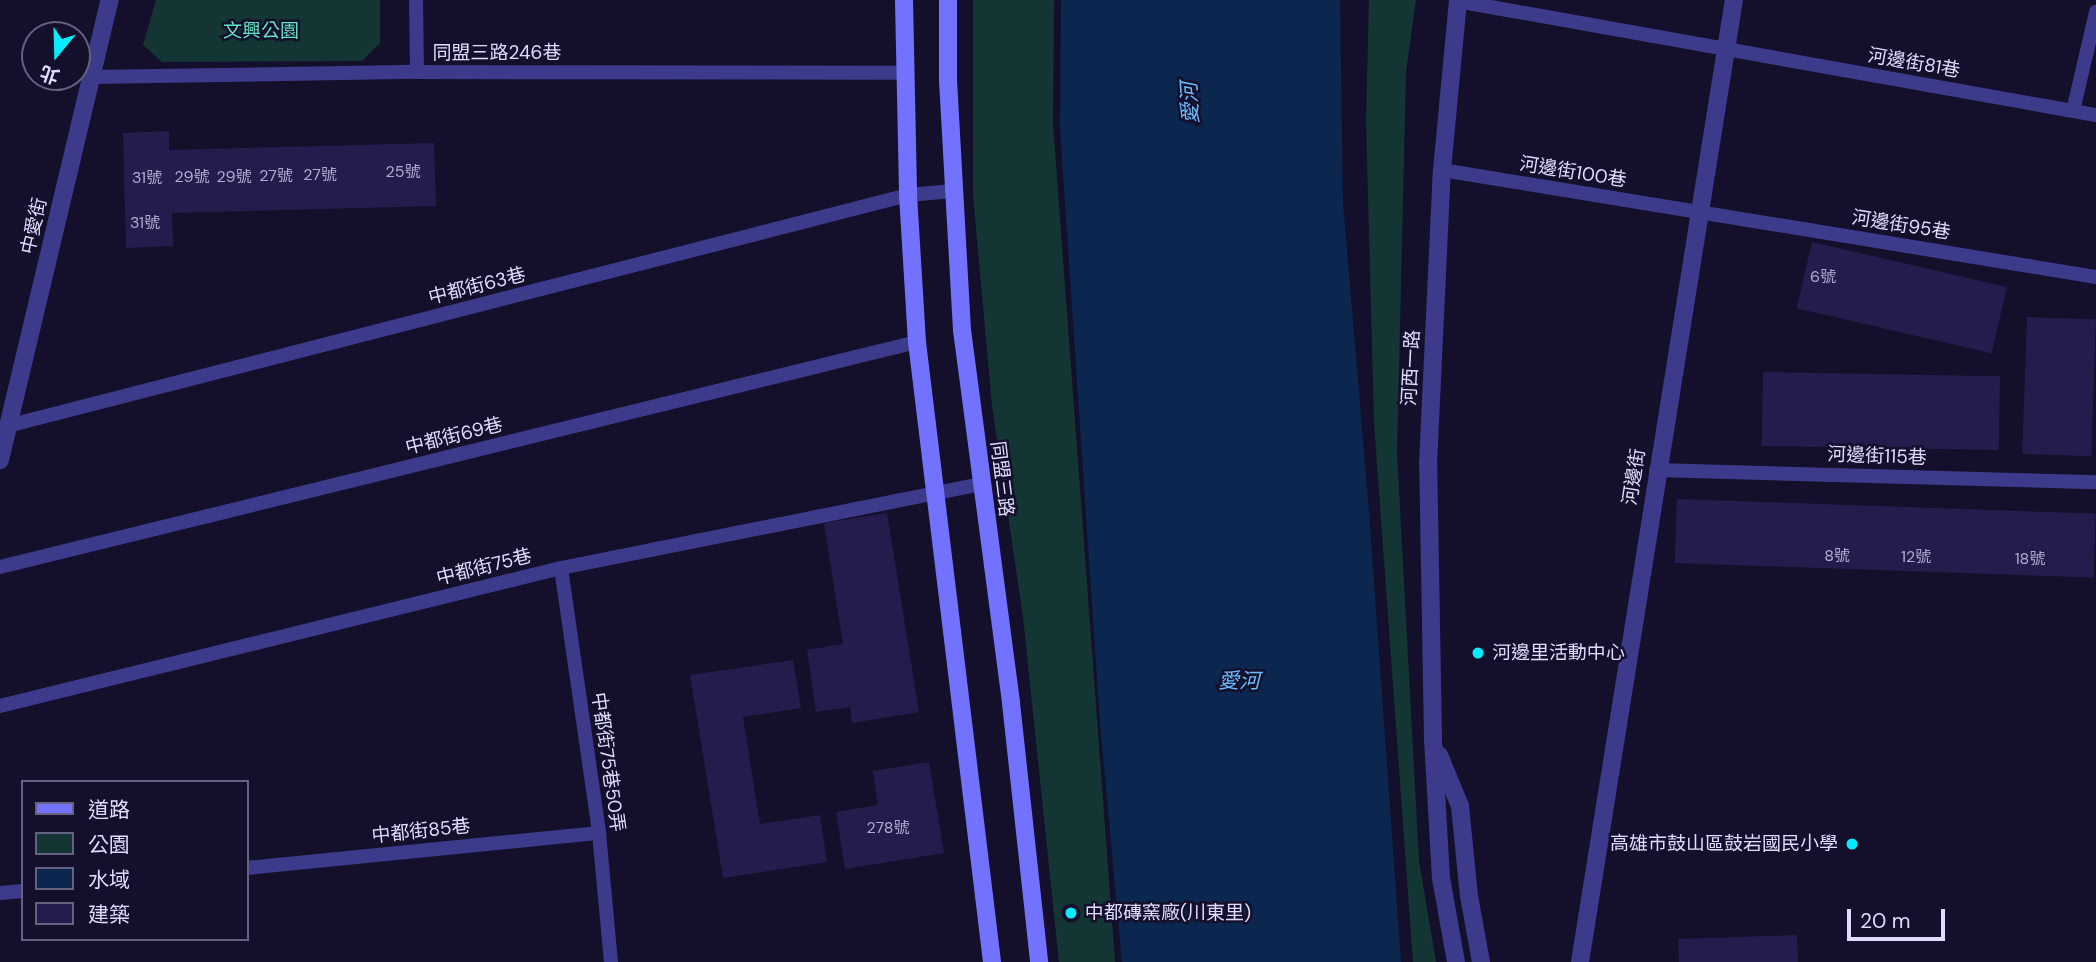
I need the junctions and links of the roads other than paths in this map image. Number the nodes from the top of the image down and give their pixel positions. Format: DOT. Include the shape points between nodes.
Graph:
graph roads {
  1 [pos="110,0"];
  2 [pos="416,0"];
  3 [pos="904,0"];
  4 [pos="948,0"];
  5 [pos="1734,0"];
  6 [pos="1457,1"];
  7 [pos="2096,12"];
  8 [pos="1726,47"];
  9 [pos="91,70"];
  10 [pos="417,72"];
  11 [pos="904,73"];
  12 [pos="91,77"];
  13 [pos="86,91"];
  14 [pos="2073,111"];
  15 [pos="2096,115"];
  16 [pos="1442,170"];
  17 [pos="953,191"];
  18 [pos="908,195"];
  19 [pos="1699,211"];
  20 [pos="2096,277"];
  21 [pos="917,342"];
  22 [pos="11,425"];
  23 [pos="0,460"];
  24 [pos="1656,470"];
  25 [pos="2096,482"];
  26 [pos="981,484"];
  27 [pos="934,492"];
  28 [pos="0,567"];
  29 [pos="561,568"];
  30 [pos="0,706"];
  31 [pos="1433,739"];
  32 [pos="599,833"];
  33 [pos="248,868"];
  34 [pos="21,891"];
  35 [pos="0,893"];
  36 [pos="611,962"];
  37 [pos="992,962"];
  38 [pos="1040,962"];
  39 [pos="1456,962"];
  40 [pos="1480,962"];
  41 [pos="1580,962"];
  1 -- 9 [label="street, 中愛街"];
  2 -- 10 [label="lane"];
  3 -- 11 [label="street"];
  4 -- 17 [label="street, 同盟三路"];
  5 -- 8 [label="street, 河邊街"];
  6 -- 8 [label="lane, 河邊街81巷"];
  6 -- 16 [label="street, 河西一路"];
  7 -- 14 [label="lane"];
  8 -- 14 [label="lane, 河邊街81巷"];
  8 -- 19 [label="street, 河邊街"];
  10 -- 11 [label="lane, 同盟三路246巷"];
  10 -- 12 [label="lane, 同盟三路246巷"];
  11 -- 18 [label="street"];
  13 -- 22 [label="street, 中愛街"];
  14 -- 15 [label="lane, 河邊街81巷"];
  16 -- 19 [label="lane, 河邊街100巷"];
  16 -- 31 [label="street, 河西一路" via="1428,464"];
  17 -- 18 [label="lane, 中都街63巷"];
  17 -- 26 [label="street, 同盟三路" via="962,330"];
  18 -- 21 [label="street"];
  18 -- 22 [label="lane, 中都街63巷"];
  19 -- 20 [label="lane, 河邊街95巷"];
  19 -- 24 [label="street, 河邊街"];
  21 -- 27 [label="street"];
  21 -- 28 [label="lane, 中都街69巷"];
  22 -- 23 [label="street, 中愛街"];
  24 -- 25 [label="lane, 河邊街115巷"];
  24 -- 41 [label="street, 河邊街"];
  26 -- 27 [label="lane, 中都街75巷"];
  26 -- 38 [label="street, 同盟三路"];
  27 -- 29 [label="lane, 中都街75巷"];
  27 -- 37 [label="street"];
  29 -- 30 [label="lane, 中都街75巷"];
  29 -- 32 [label="lane, 中都街75巷50弄"];
  31 -- 39 [label="street, 河西一路" via="1441,878"];
  31 -- 40 [label="street, 河西一路" via="1460,806"];
  32 -- 33 [label="lane, 中都街85巷"];
  32 -- 36 [label="lane, 中都街75巷50弄"];
  34 -- 35 [label="lane"];
}
